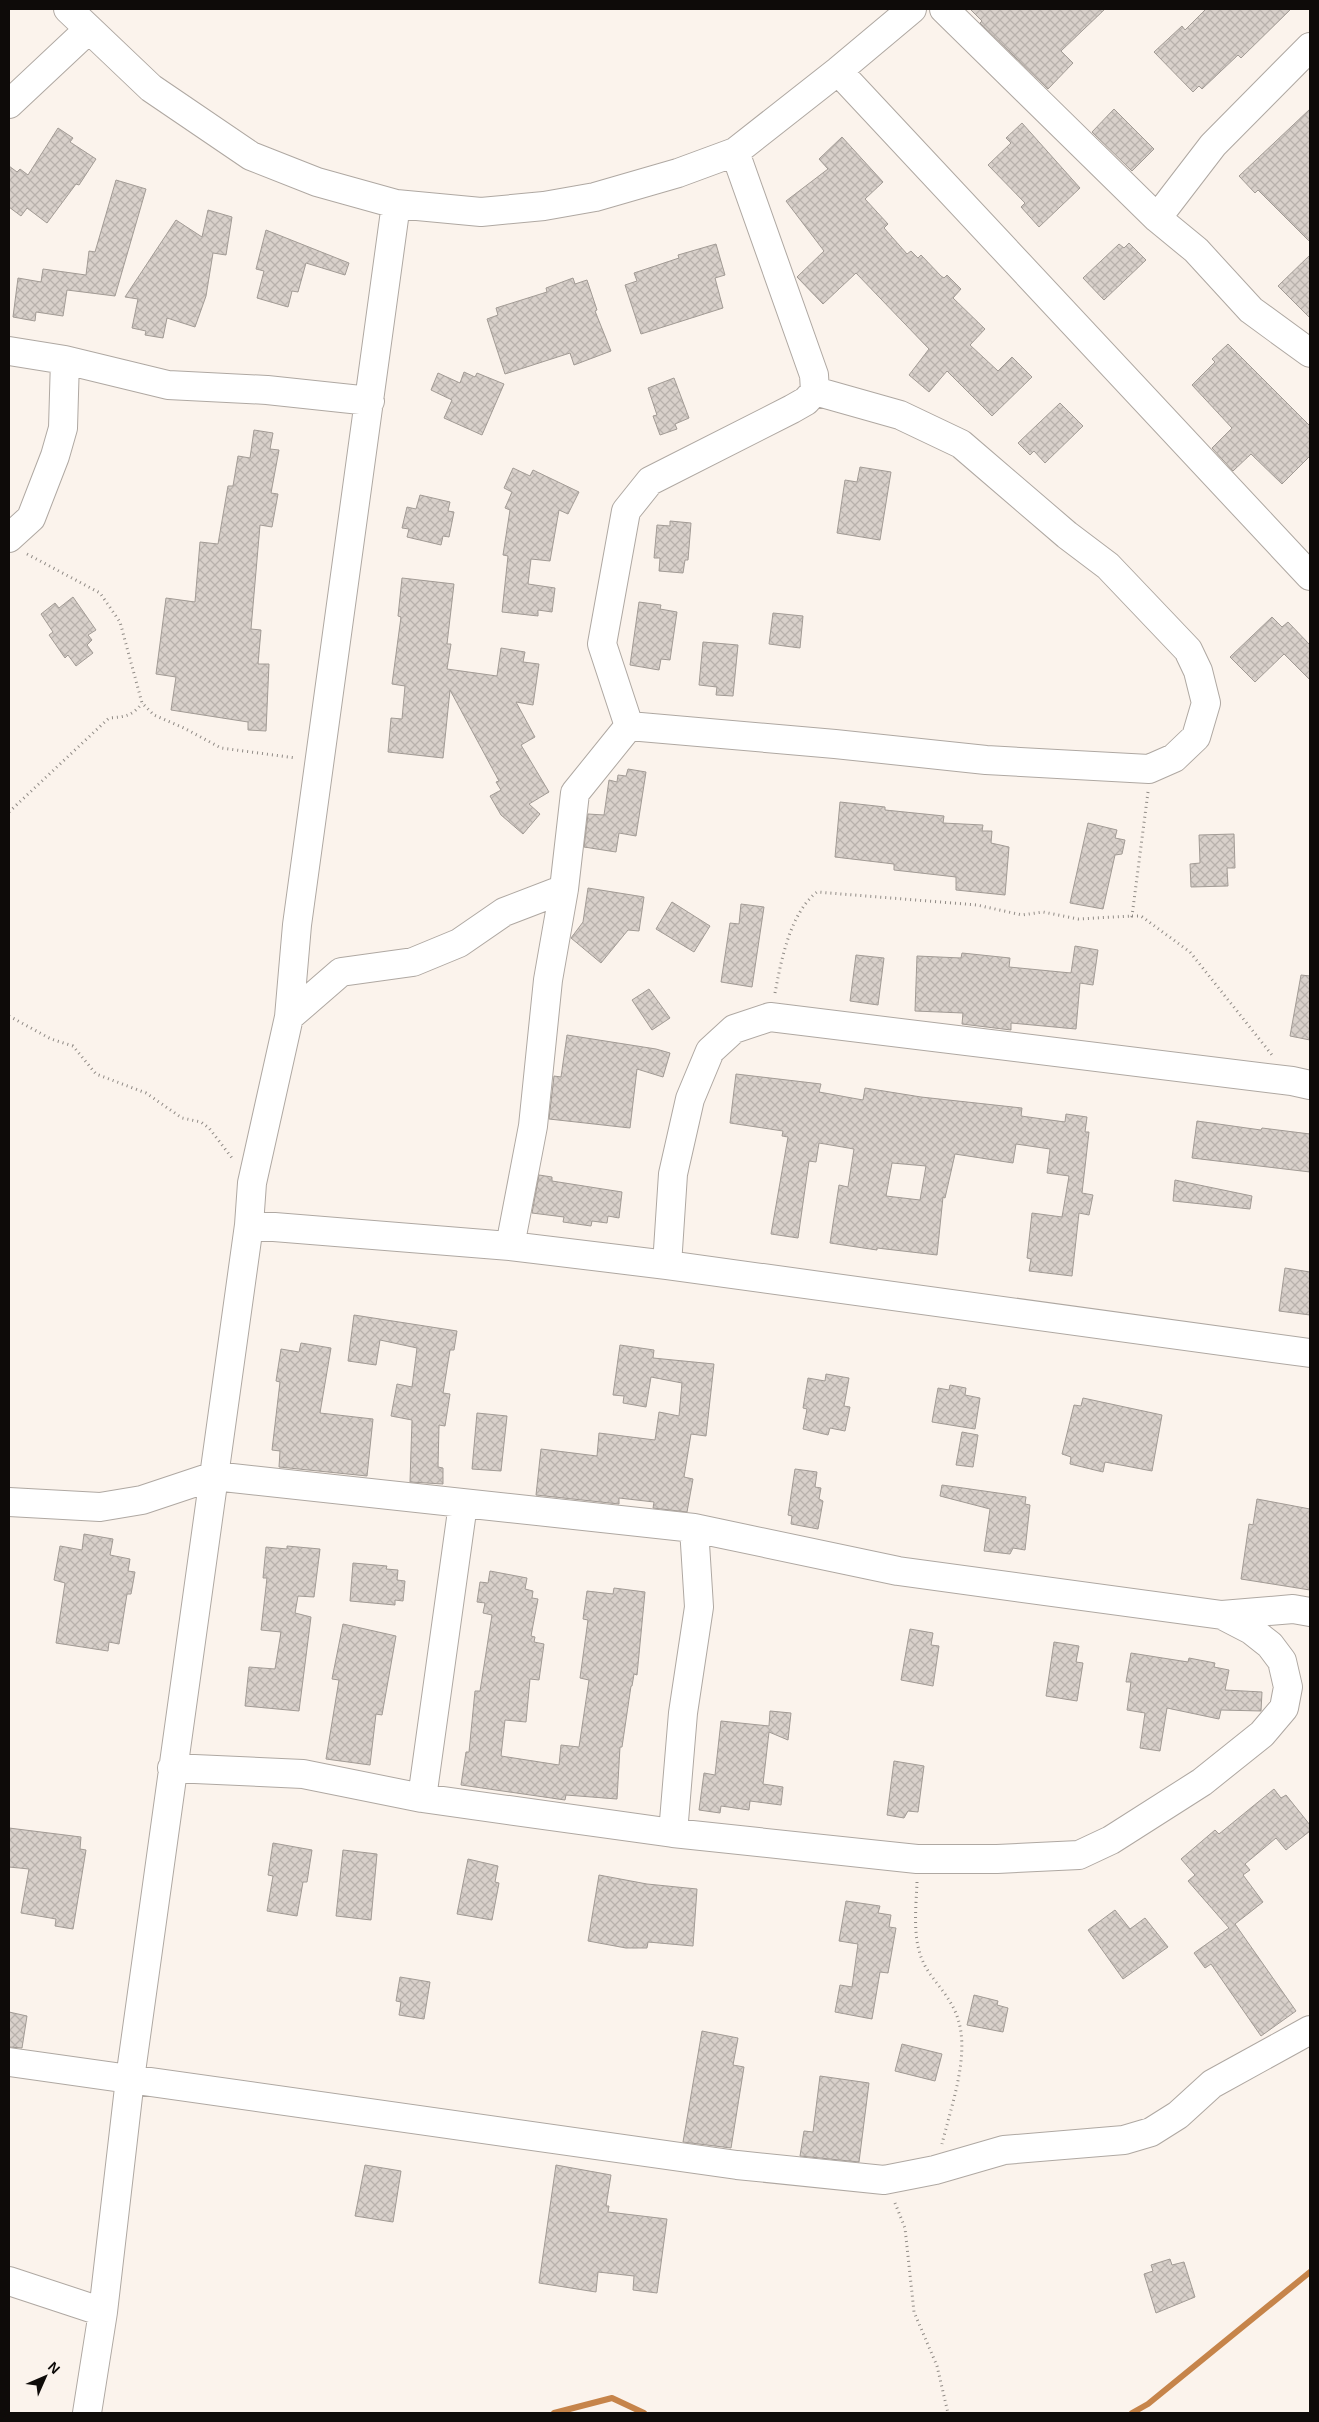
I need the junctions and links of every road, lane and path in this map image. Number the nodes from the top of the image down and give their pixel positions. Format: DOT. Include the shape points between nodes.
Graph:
graph roads {
  1 [pos="68,9"];
  2 [pos="912,9"];
  3 [pos="944,9"];
  4 [pos="89,29"];
  5 [pos="1310,47"];
  6 [pos="838,71"];
  7 [pos="9,104"];
  8 [pos="735,152"];
  9 [pos="396,204"];
  10 [pos="1157,218"];
  11 [pos="9,351"];
  12 [pos="1310,353"];
  13 [pos="65,360"];
  14 [pos="815,391"];
  15 [pos="370,401"];
  16 [pos="13,544"];
  17 [pos="1310,576"];
  18 [pos="142,703"];
  19 [pos="629,726"];
  20 [pos="319,761"];
  21 [pos="1149,769"];
  22 [pos="9,812"];
  23 [pos="564,889"];
  24 [pos="1132,916"];
  25 [pos="9,1016"];
  26 [pos="770,1016"];
  27 [pos="289,1017"];
  28 [pos="1301,1083"];
  29 [pos="252,1183"];
  30 [pos="249,1225"];
  31 [pos="510,1246"];
  32 [pos="667,1265"];
  33 [pos="1310,1354"];
  34 [pos="214,1476"];
  35 [pos="9,1502"];
  36 [pos="463,1504"];
  37 [pos="694,1528"];
  38 [pos="1310,1612"];
  39 [pos="1222,1614"];
  40 [pos="172,1768"];
  41 [pos="422,1798"];
  42 [pos="673,1833"];
  43 [pos="917,1859"];
  44 [pos="1310,2030"];
  45 [pos="9,2062"];
  46 [pos="130,2078"];
  47 [pos="935,2170"];
  48 [pos="884,2180"];
  49 [pos="9,2281"];
  50 [pos="103,2312"];
  51 [pos="88,2413"];
  52 [pos="948,2413"];
  1 -- 4 [label="street"];
  2 -- 6 [label="street"];
  3 -- 10 [label="street"];
  4 -- 7 [label="street"];
  4 -- 9 [label="street" via="151,88 251,156 317,182"];
  5 -- 10 [label="street" via="1213,145"];
  6 -- 8 [label="street"];
  6 -- 17 [label="street"];
  8 -- 9 [label="street" via="595,198 544,206 481,212"];
  8 -- 14 [label="street" via="814,374"];
  9 -- 15 [label="street"];
  10 -- 12 [label="street" via="1196,250 1251,310"];
  11 -- 13 [label="street"];
  13 -- 15 [label="street" via="168,385 267,390"];
  13 -- 16 [label="street" via="63,428 31,518"];
  14 -- 19 [label="street" via="792,409 650,481 626,511 602,644"];
  14 -- 21 [label="street" via="900,416 961,444 1108,566 1188,650 1198,671 1206,703 1196,737 1174,758"];
  15 -- 20 [label="street"];
  16 -- 18 [label="path" via="100,593 120,622"];
  18 -- 20 [label="path" via="154,715 220,748"];
  18 -- 22 [label="path" via="136,712 109,718"];
  19 -- 21 [label="street" via="986,760"];
  19 -- 23 [label="street" via="575,793"];
  20 -- 27 [label="street" via="297,925"];
  21 -- 24 [label="path"];
  23 -- 27 [label="street" via="504,912 459,943 413,962 341,972"];
  23 -- 31 [label="street" via="548,980 533,1126"];
  24 -- 26 [label="path" via="1078,919 1043,912 1022,914 977,905 817,892 808,898 784,946"];
  24 -- 28 [label="path" via="1141,916 1190,952"];
  25 -- 29 [label="path" via="51,1039 73,1046 96,1074 146,1093 182,1118 201,1122"];
  26 -- 28 [label="street"];
  26 -- 32 [label="street" via="734,1029 710,1051 690,1098 674,1174"];
  27 -- 29 [label="street"];
  29 -- 30 [label="street"];
  30 -- 31 [label="street"];
  30 -- 34 [label="street"];
  31 -- 32 [label="street"];
  32 -- 33 [label="street"];
  34 -- 35 [label="street" via="142,1500 100,1507"];
  34 -- 36 [label="street"];
  34 -- 40 [label="street"];
  36 -- 37 [label="street"];
  36 -- 41 [label="street"];
  37 -- 39 [label="street" via="898,1571"];
  37 -- 42 [label="street" via="699,1607 683,1713"];
  38 -- 39 [label="street" via="1293,1609"];
  39 -- 43 [label="street" via="1251,1630 1270,1645 1282,1661 1288,1687 1284,1708 1262,1734 1202,1782 1111,1840 1079,1856"];
  40 -- 41 [label="street" via="303,1774"];
  40 -- 46 [label="street"];
  41 -- 42 [label="street"];
  42 -- 43 [label="street"];
  43 -- 47 [label="path" via="916,1942 928,1970 958,2017 962,2045 956,2091"];
  44 -- 47 [label="street" via="1212,2084 1178,2114 1151,2132 1124,2140 1004,2150"];
  45 -- 46 [label="street"];
  46 -- 48 [label="street" via="737,2165"];
  46 -- 50 [label="street"];
  47 -- 48 [label="street"];
  48 -- 52 [label="path" via="905,2228 914,2312 937,2366"];
  49 -- 50 [label="street"];
  50 -- 51 [label="street"];
}
